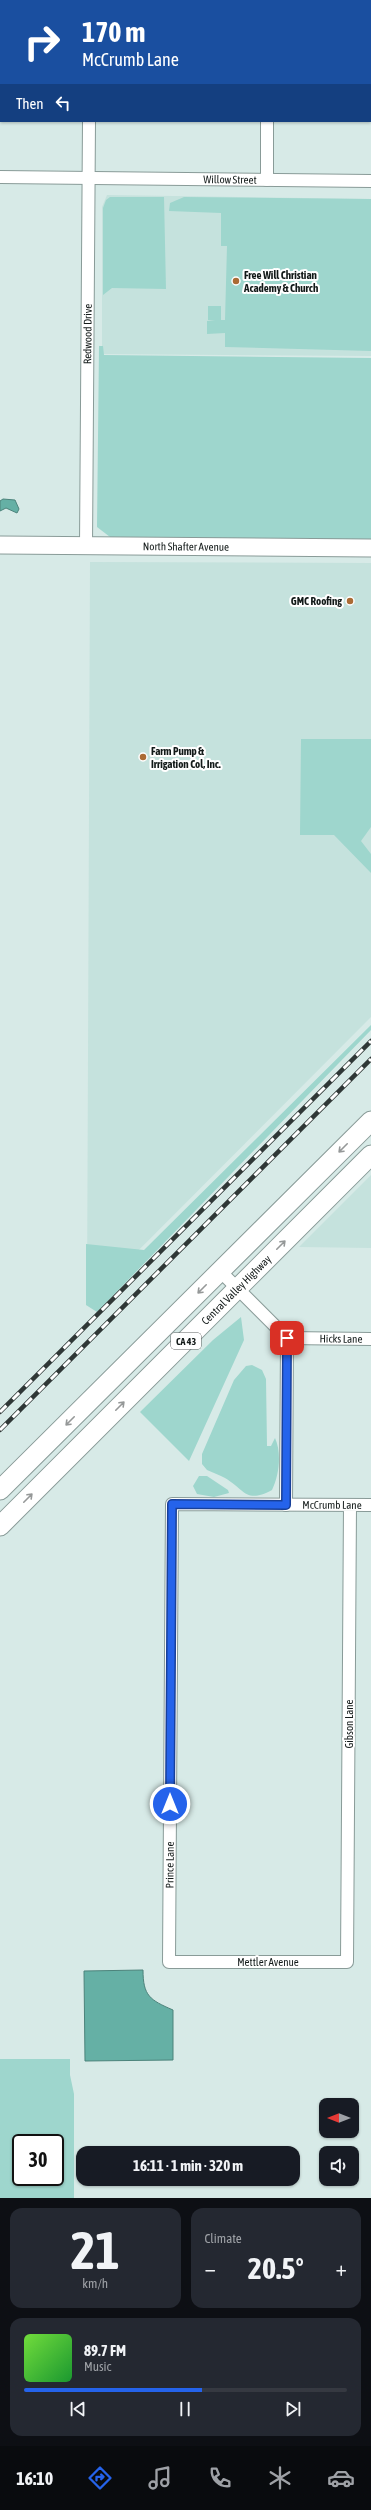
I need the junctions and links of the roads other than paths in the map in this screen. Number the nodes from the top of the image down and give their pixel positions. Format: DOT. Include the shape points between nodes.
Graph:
graph roads {
  1 [pos="89,122"];
  2 [pos="267,122"];
  3 [pos="0,177"];
  4 [pos="89,178"];
  5 [pos="267,180"];
  6 [pos="371,181"];
  7 [pos="0,545"];
  8 [pos="86,546"];
  9 [pos="371,548"];
  10 [pos="371,1121"];
  11 [pos="371,1155"];
  12 [pos="220,1271"];
  13 [pos="237,1289"];
  14 [pos="287,1338"];
  15 [pos="371,1339"];
  16 [pos="0,1490"];
  17 [pos="172,1504"];
  18 [pos="286,1505"];
  19 [pos="350,1505"];
  20 [pos="371,1505"];
  21 [pos="0,1526"];
  22 [pos="348,1943"];
  23 [pos="169,1962"];
  1 -- 4 [label="street, Redwood Drive"];
  2 -- 5 [label="street"];
  3 -- 4 [label="street, Willow Street"];
  4 -- 5 [label="street, Willow Street"];
  4 -- 8 [label="street, Redwood Drive"];
  5 -- 6 [label="street, Willow Street"];
  7 -- 8 [label="main road, North Shafter Avenue"];
  8 -- 9 [label="main road, North Shafter Avenue"];
  10 -- 12 [label="main road, CA 43, one-way"];
  13 -- 11 [label="main road, Central Valley Highway / CA 43, one-way"];
  12 -- 13 [label="street"];
  12 -- 16 [label="main road, CA 43, one-way"];
  13 -- 14 [label="street"];
  21 -- 13 [label="main road, Central Valley Highway / CA 43, one-way"];
  14 -- 15 [label="street, Hicks Lane"];
  14 -- 18 [label="street"];
  17 -- 18 [label="street, McCrumb Lane"];
  17 -- 23 [label="street, Prince Lane"];
  18 -- 19 [label="street, McCrumb Lane"];
  19 -- 20 [label="street, McCrumb Lane"];
  19 -- 22 [label="street, Gibson Lane"];
  22 -- 23 [label="street, Mettler Avenue" via="348,1962"];
}
